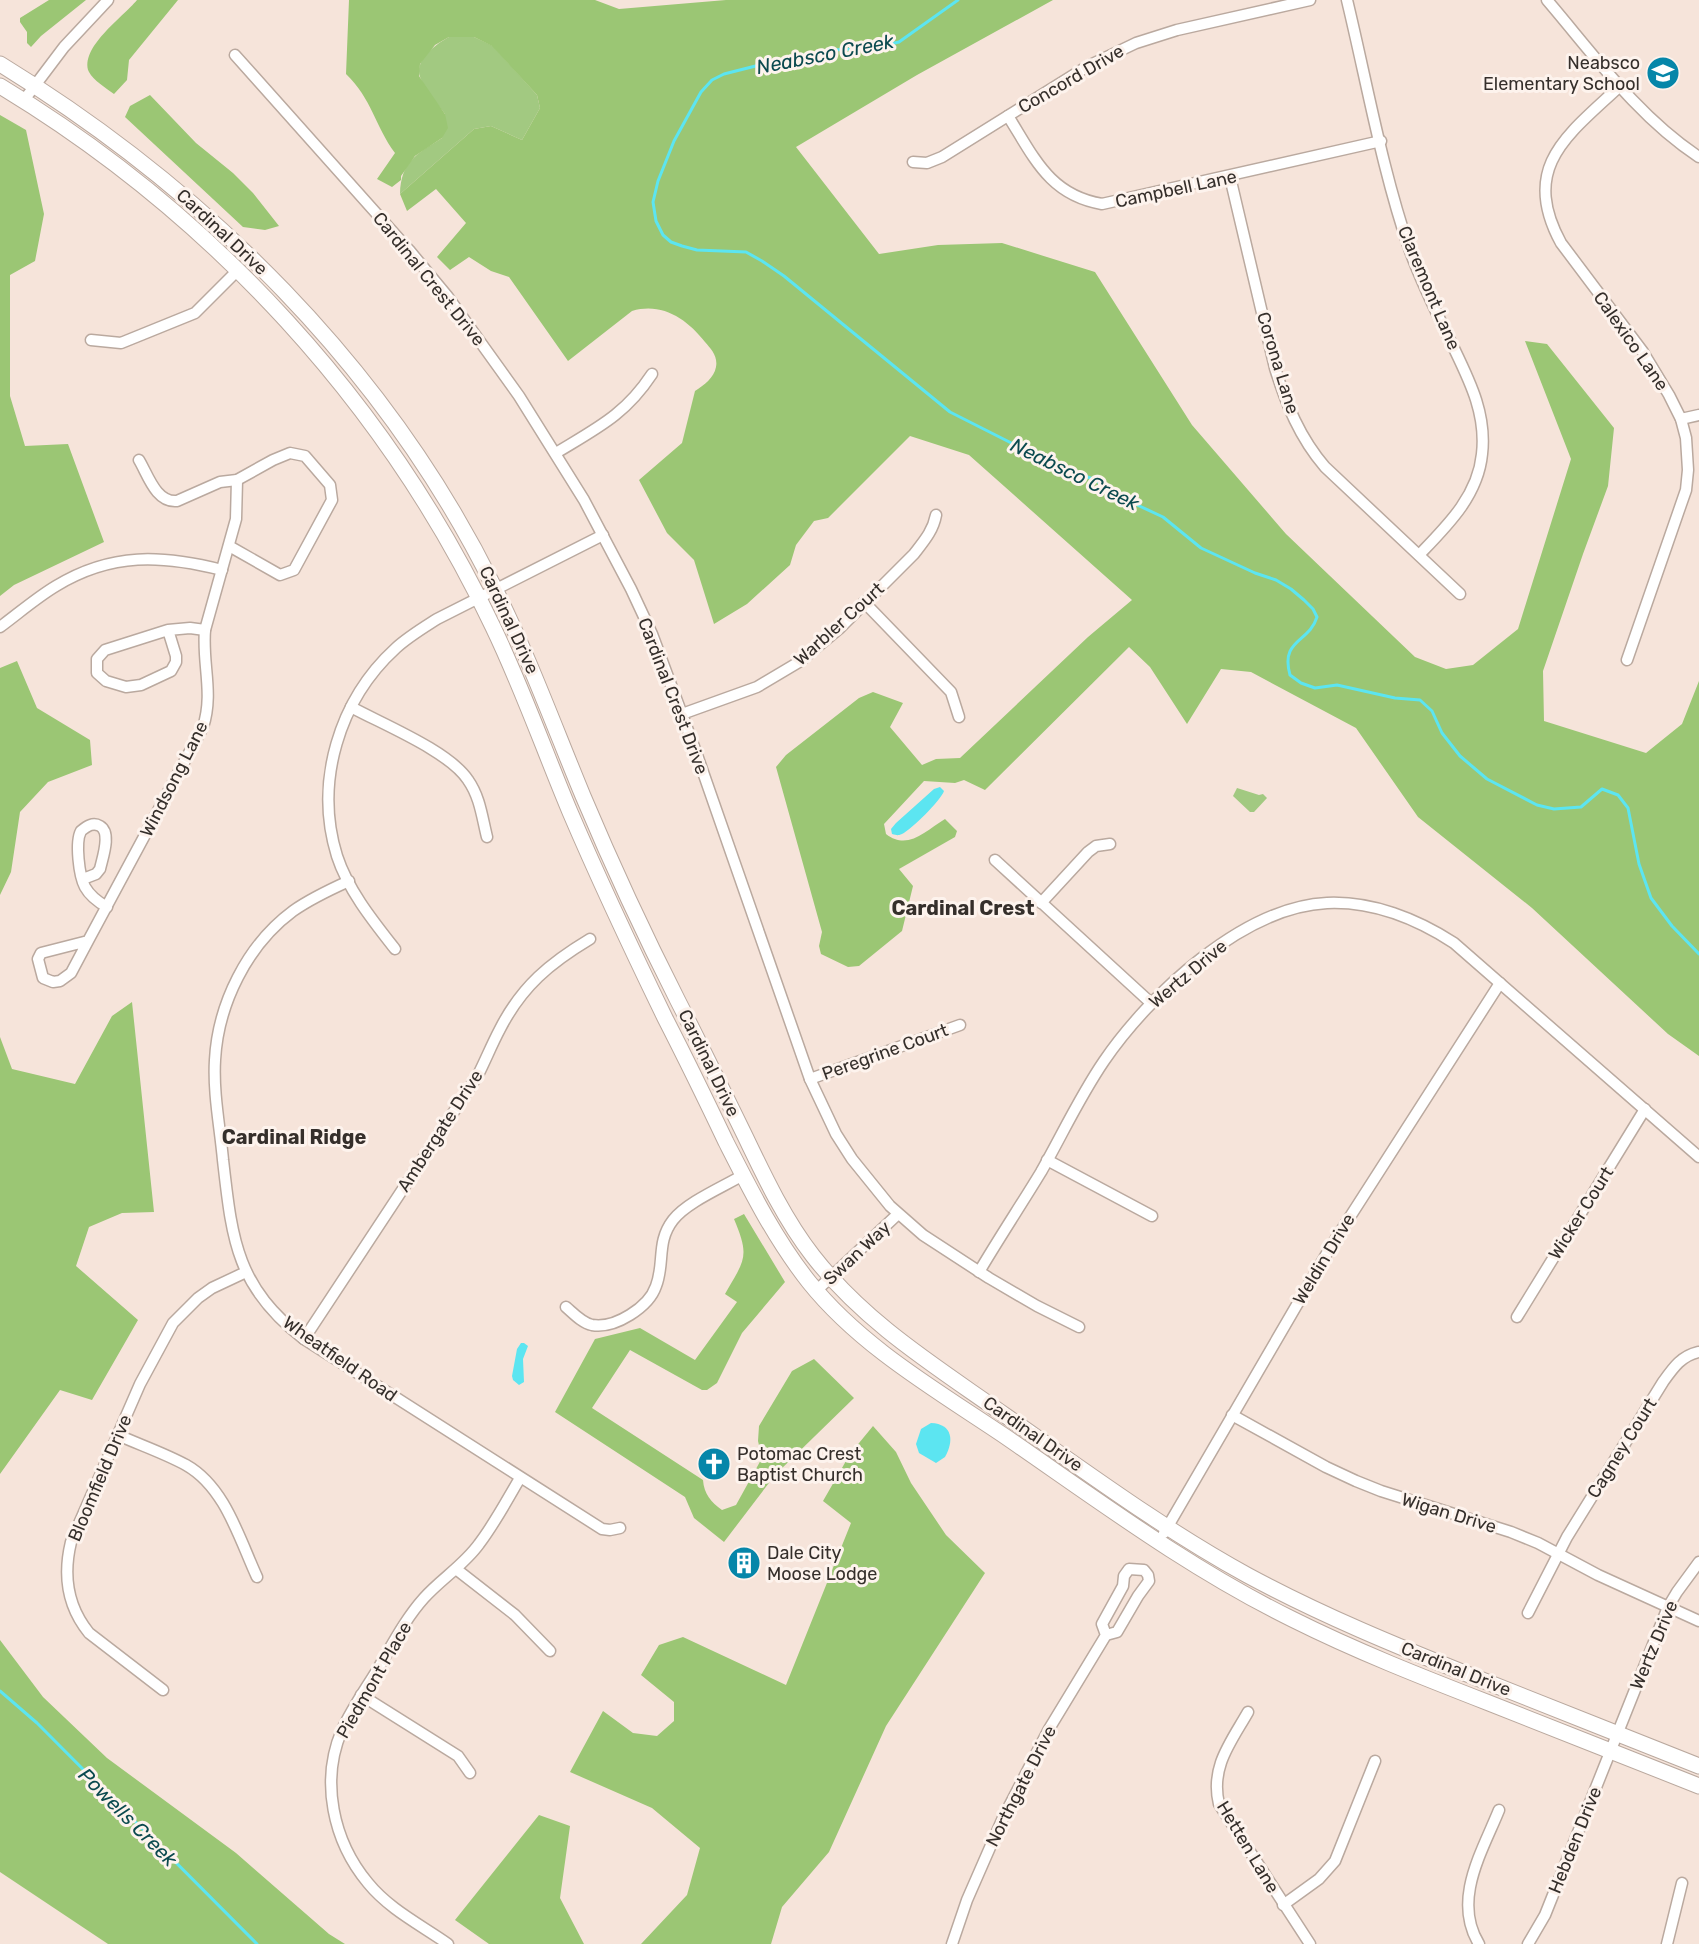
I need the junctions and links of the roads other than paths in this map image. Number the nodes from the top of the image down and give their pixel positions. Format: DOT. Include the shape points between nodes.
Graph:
graph roads {
  1 [pos="108,0"];
  2 [pos="1310,0"];
  3 [pos="1347,0"];
  4 [pos="1547,0"];
  5 [pos="235,55"];
  6 [pos="0,64"];
  7 [pos="34,85"];
  8 [pos="1621,85"];
  9 [pos="0,86"];
  10 [pos="24,100"];
  11 [pos="1008,116"];
  12 [pos="1381,141"];
  13 [pos="1699,157"];
  14 [pos="913,162"];
  15 [pos="1230,177"];
  16 [pos="238,270"];
  17 [pos="91,340"];
  18 [pos="652,374"];
  19 [pos="1699,415"];
  20 [pos="1680,419"];
  21 [pos="556,453"];
  22 [pos="139,460"];
  23 [pos="237,480"];
  24 [pos="936,515"];
  25 [pos="603,534"];
  26 [pos="229,546"];
  27 [pos="1419,555"];
  28 [pos="222,570"];
  29 [pos="496,590"];
  30 [pos="1460,594"];
  31 [pos="478,599"];
  32 [pos="864,602"];
  33 [pos="0,627"];
  34 [pos="168,630"];
  35 [pos="205,630"];
  36 [pos="1627,660"];
  37 [pos="351,707"];
  38 [pos="682,714"];
  39 [pos="959,717"];
  40 [pos="487,837"];
  41 [pos="1110,844"];
  42 [pos="995,860"];
  43 [pos="83,879"];
  44 [pos="349,881"];
  45 [pos="1041,903"];
  46 [pos="107,907"];
  47 [pos="590,939"];
  48 [pos="88,941"];
  49 [pos="394,949"];
  50 [pos="1500,983"];
  51 [pos="1151,1003"];
  52 [pos="960,1025"];
  53 [pos="810,1079"];
  54 [pos="1645,1109"];
  55 [pos="1699,1157"];
  56 [pos="1047,1160"];
  57 [pos="743,1175"];
  58 [pos="898,1214"];
  59 [pos="1152,1216"];
  60 [pos="246,1272"];
  61 [pos="979,1272"];
  62 [pos="830,1277"];
  63 [pos="816,1291"];
  64 [pos="566,1307"];
  65 [pos="1517,1317"];
  66 [pos="1079,1327"];
  67 [pos="304,1339"];
  68 [pos="1698,1352"];
  69 [pos="1232,1415"];
  70 [pos="118,1435"];
  71 [pos="520,1478"];
  72 [pos="1168,1527"];
  73 [pos="620,1528"];
  74 [pos="1159,1542"];
  75 [pos="1557,1554"];
  76 [pos="1699,1562"];
  77 [pos="456,1569"];
  78 [pos="257,1577"];
  79 [pos="1668,1607"];
  80 [pos="1528,1613"];
  81 [pos="1699,1622"];
  82 [pos="1106,1635"];
  83 [pos="550,1651"];
  84 [pos="163,1690"];
  85 [pos="362,1695"];
  86 [pos="1248,1712"];
  87 [pos="1617,1734"];
  88 [pos="1611,1751"];
  89 [pos="1375,1761"];
  90 [pos="1699,1766"];
  91 [pos="470,1773"];
  92 [pos="1699,1786"];
  93 [pos="1499,1810"];
  94 [pos="1682,1883"];
  95 [pos="1283,1905"];
  96 [pos="448,1944"];
  97 [pos="952,1944"];
  98 [pos="1310,1944"];
  99 [pos="1479,1944"];
  100 [pos="1528,1944"];
  101 [pos="1667,1944"];
  1 -- 7 [label="street"];
  2 -- 11 [label="street, Concord Drive" via="1136,43 1088,66"];
  3 -- 12 [label="street, Claremont Lane"];
  4 -- 8 [label="street"];
  5 -- 21 [label="street, Cardinal Crest Drive" via="448,297"];
  6 -- 7 [label="main road, Cardinal Drive"];
  7 -- 10 [label="street"];
  7 -- 29 [label="main road, Cardinal Drive" via="161,176 288,295 394,424"];
  8 -- 13 [label="street" via="1650,120"];
  8 -- 20 [label="street, Calexico Lane" via="1557,149 1547,174 1547,206 1561,243 1649,361"];
  9 -- 10 [label="main road, Cardinal Drive"];
  10 -- 16 [label="main road, Cardinal Drive" via="116,164"];
  11 -- 14 [label="street, Concord Drive" via="942,157 927,163"];
  11 -- 15 [label="street, Campbell Lane" via="1049,178 1066,192 1093,203 1108,204"];
  12 -- 15 [label="street, Campbell Lane"];
  12 -- 27 [label="street, Claremont Lane" via="1411,253 1473,388 1482,422 1482,454 1472,491"];
  15 -- 27 [label="street, Corona Lane" via="1275,368 1299,430 1325,467"];
  16 -- 17 [label="street" via="195,313 121,343"];
  16 -- 31 [label="main road, Cardinal Drive" via="301,337 372,424 427,507"];
  18 -- 21 [label="street" via="616,416"];
  19 -- 20 [label="street"];
  20 -- 36 [label="street, Calexico Lane" via="1688,456 1686,490"];
  21 -- 25 [label="street, Cardinal Crest Drive"];
  22 -- 23 [label="street" via="160,497 170,502 219,482"];
  23 -- 26 [label="street" via="236,519"];
  23 -- 26 [label="street" via="273,460 298,453 330,485 333,500 290,573 280,575"];
  24 -- 32 [label="street, Warbler Court" via="928,537 914,554"];
  25 -- 29 [label="street"];
  25 -- 38 [label="street, Cardinal Crest Drive" via="652,634"];
  26 -- 28 [label="street, Windsong Lane"];
  27 -- 30 [label="street, Corona Lane"];
  28 -- 33 [label="street" via="166,559 136,559 95,567 57,585"];
  28 -- 35 [label="street, Windsong Lane"];
  29 -- 31 [label="street"];
  29 -- 62 [label="main road, Cardinal Drive" via="661,968 769,1188 799,1238"];
  31 -- 37 [label="street" via="397,647 369,678"];
  31 -- 57 [label="main road, Cardinal Drive" via="521,688 597,874"];
  32 -- 38 [label="street, Warbler Court" via="820,646 781,674 758,687"];
  32 -- 39 [label="street" via="951,692"];
  34 -- 34 [label="street" via="105,650 97,659 97,673 106,681 126,687 141,685 171,671 176,656"];
  34 -- 35 [label="street"];
  35 -- 46 [label="street, Windsong Lane" via="209,701 203,727"];
  37 -- 40 [label="street" via="442,755 459,769 476,795"];
  37 -- 44 [label="street" via="334,749 328,792 332,837"];
  38 -- 53 [label="street, Cardinal Crest Drive"];
  41 -- 45 [label="street" via="1088,852"];
  42 -- 45 [label="street"];
  43 -- 43 [label="street" via="78,836 86,827 98,825 106,836 100,870"];
  43 -- 46 [label="street" via="90,894"];
  44 -- 49 [label="street"];
  44 -- 60 [label="street, Wheatfield Road" via="310,900 278,924 250,956 222,1013 215,1080 228,1210"];
  45 -- 51 [label="street"];
  46 -- 48 [label="street, Windsong Lane"];
  47 -- 67 [label="street, Ambergate Drive" via="558,958 522,994 478,1075"];
  48 -- 48 [label="street, Windsong Lane" via="67,977 53,982 44,978 38,959 41,953"];
  50 -- 51 [label="street, Wertz Drive" via="1454,944 1419,923 1375,908 1325,903 1245,929 1203,956"];
  50 -- 54 [label="street, Wertz Drive"];
  50 -- 69 [label="street, Weldin Drive" via="1330,1248"];
  51 -- 56 [label="street, Wertz Drive" via="1104,1060"];
  52 -- 53 [label="street, Peregrine Court"];
  53 -- 58 [label="street, Cardinal Crest Drive" via="852,1159"];
  54 -- 55 [label="street, Wertz Drive"];
  54 -- 65 [label="street, Wicker Court"];
  56 -- 59 [label="street"];
  56 -- 61 [label="street, Wertz Drive"];
  57 -- 63 [label="main road, Cardinal Drive" via="768,1224"];
  57 -- 64 [label="street" via="688,1206 675,1218 663,1239 656,1288 649,1299 623,1318 600,1325 586,1323"];
  58 -- 61 [label="street, Cardinal Crest Drive"];
  58 -- 62 [label="street, Swan Way"];
  60 -- 67 [label="street, Wheatfield Road" via="268,1306"];
  60 -- 70 [label="street, Bloomfield Drive" via="212,1288 173,1323"];
  61 -- 66 [label="street, Cardinal Crest Drive"];
  62 -- 63 [label="street, Swan Way"];
  62 -- 72 [label="main road, Cardinal Drive" via="900,1342"];
  63 -- 74 [label="main road, Cardinal Drive" via="888,1356"];
  67 -- 71 [label="street, Wheatfield Road"];
  68 -- 75 [label="street, Cagney Court" via="1677,1363"];
  69 -- 72 [label="street, Weldin Drive"];
  69 -- 75 [label="street, Wigan Drive" via="1356,1481 1511,1532"];
  70 -- 78 [label="street" via="186,1466 210,1485"];
  70 -- 84 [label="street, Bloomfield Drive" via="71,1542 67,1583 75,1611 89,1634"];
  71 -- 73 [label="street, Wheatfield Road" via="602,1528"];
  71 -- 77 [label="street, Piedmont Place" via="480,1543"];
  72 -- 74 [label="street, Weldin Drive"];
  72 -- 87 [label="main road, Cardinal Drive" via="1244,1574 1335,1619"];
  74 -- 88 [label="main road, Cardinal Drive" via="1233,1588 1348,1645"];
  75 -- 79 [label="street, Wigan Drive"];
  75 -- 80 [label="street, Cagney Court"];
  76 -- 79 [label="street, Wertz Drive"];
  77 -- 83 [label="street" via="515,1615"];
  77 -- 85 [label="street, Piedmont Place" via="408,1618"];
  79 -- 81 [label="street, Wigan Drive"];
  79 -- 87 [label="street, Wertz Drive"];
  82 -- 82 [label="street, Northgate Drive" via="1118,1632 1146,1588 1148,1575 1142,1569 1129,1569 1124,1576 1123,1586 1102,1624"];
  82 -- 97 [label="street, Northgate Drive" via="1027,1770 985,1858"];
  85 -- 91 [label="street" via="458,1756"];
  85 -- 96 [label="street, Piedmont Place" via="343,1727 333,1761 332,1796 340,1836 355,1866 382,1898"];
  86 -- 95 [label="street, Hetten Lane" via="1222,1758 1217,1792 1223,1812"];
  87 -- 88 [label="street, Hebden Drive"];
  87 -- 90 [label="main road, Cardinal Drive"];
  88 -- 92 [label="main road, Cardinal Drive"];
  88 -- 100 [label="street, Hebden Drive" via="1545,1915"];
  89 -- 95 [label="street" via="1335,1861 1319,1879"];
  93 -- 99 [label="street" via="1469,1886 1468,1914"];
  94 -- 101 [label="street"];
  95 -- 98 [label="street, Hetten Lane"];
}
